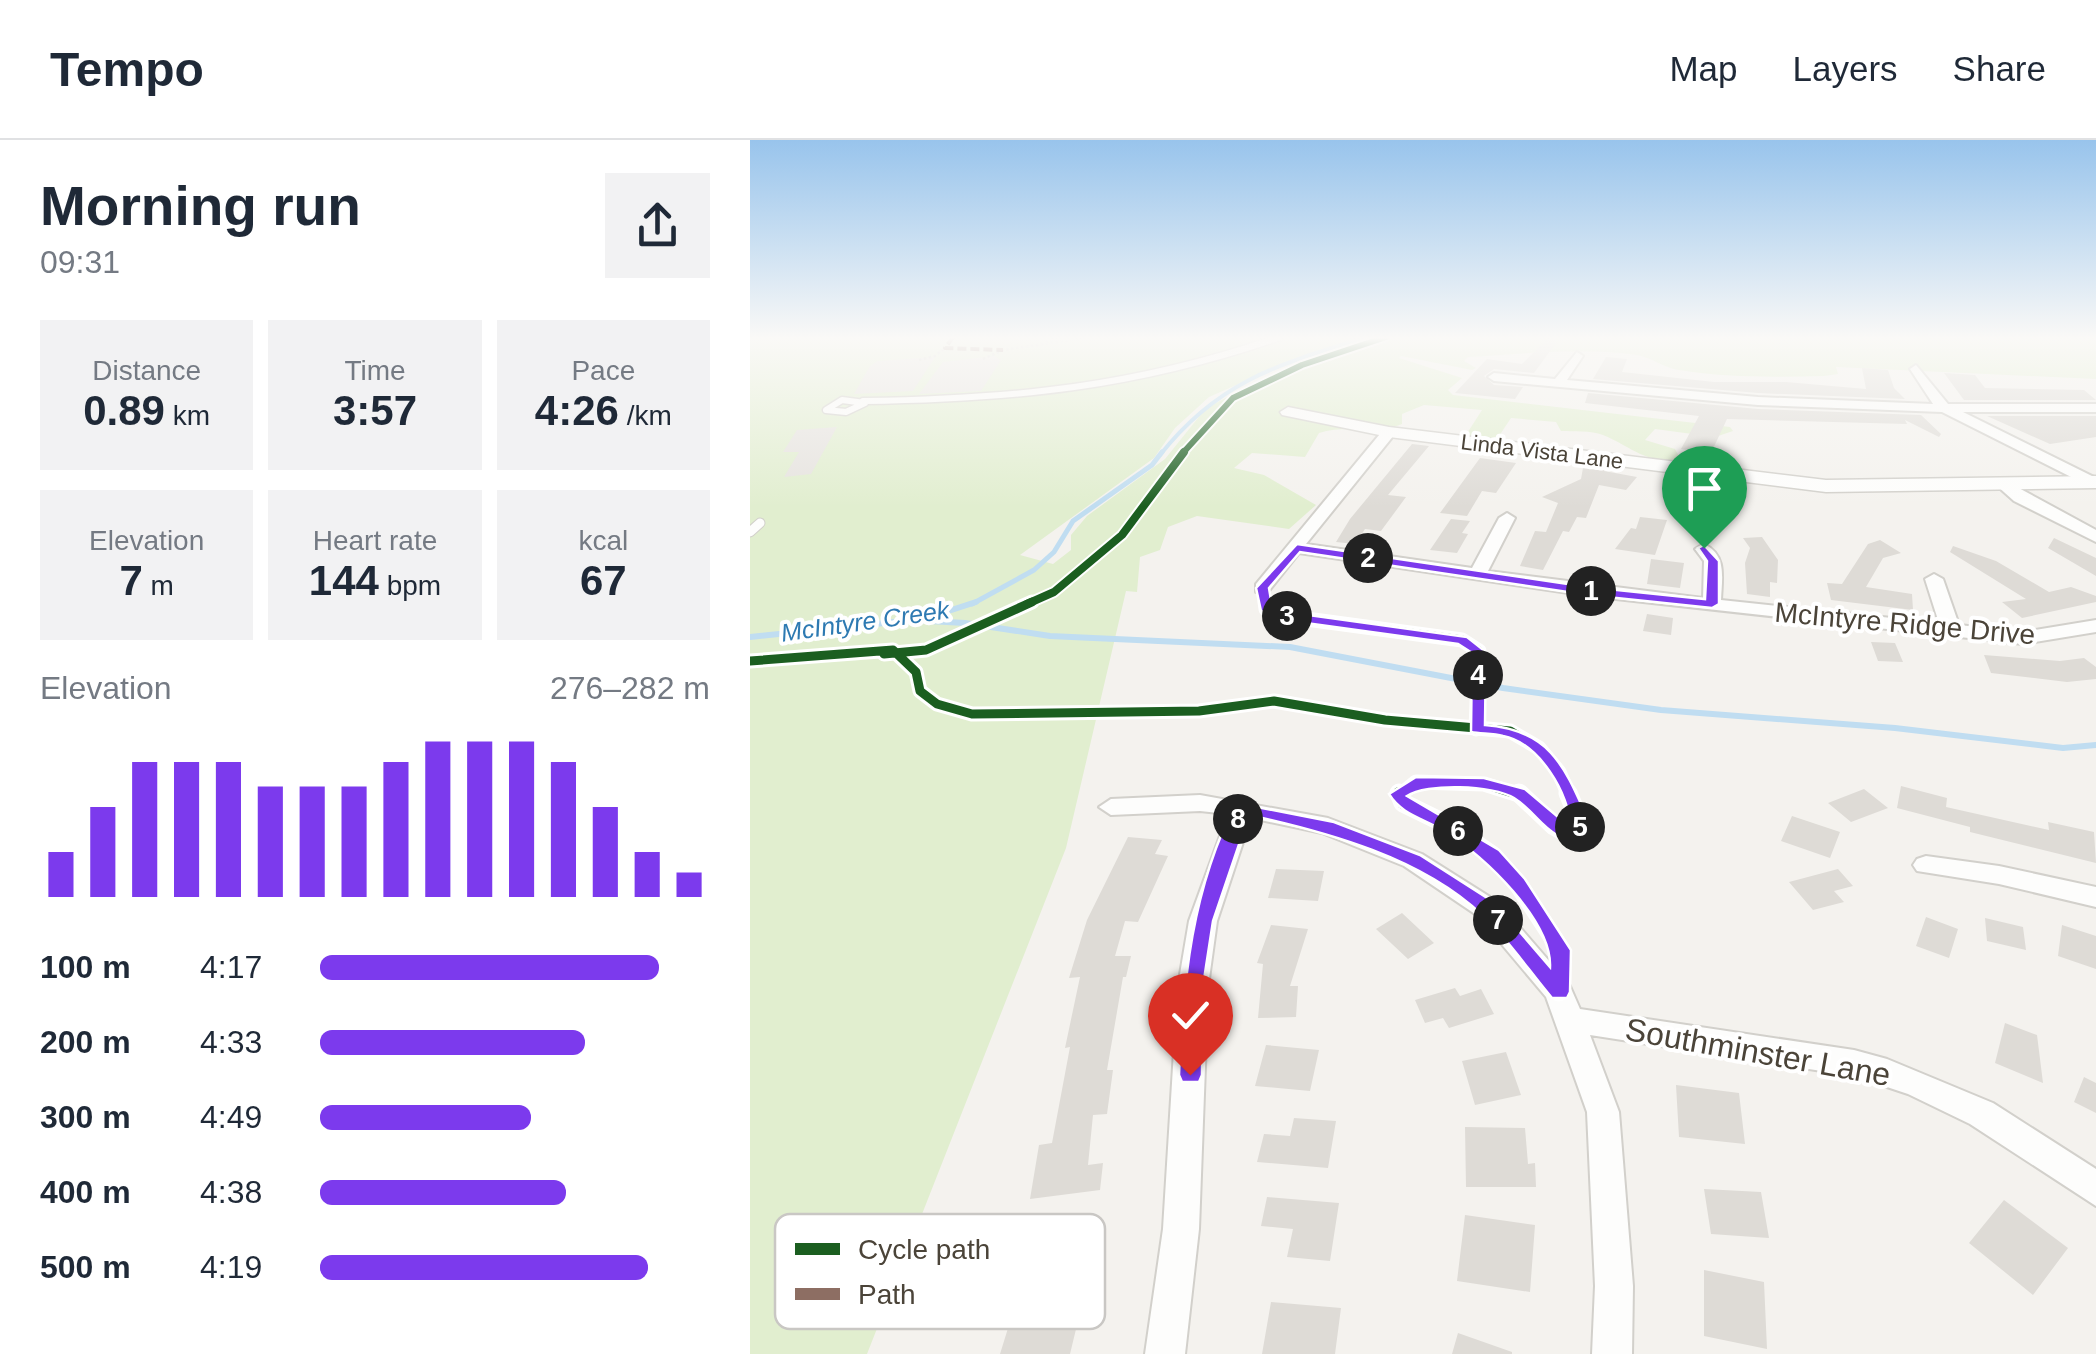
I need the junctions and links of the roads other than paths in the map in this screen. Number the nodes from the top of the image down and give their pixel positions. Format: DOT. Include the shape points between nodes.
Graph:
graph roads {
  1 [pos="1033,394"];
  2 [pos="1679,394"];
  3 [pos="1930,394"];
  4 [pos="863,401"];
  5 [pos="1945,408"];
  6 [pos="2096,408"];
  7 [pos="1288,412"];
  8 [pos="1388,432"];
  9 [pos="2094,482"];
  10 [pos="2004,484"];
  11 [pos="1507,518"];
  12 [pos="760,523"];
  13 [pos="750,532"];
  14 [pos="2096,538"];
  15 [pos="1297,548"];
  16 [pos="1704,548"];
  17 [pos="1478,574"];
  18 [pos="1934,579"];
  19 [pos="1262,588"];
  20 [pos="1712,604"];
  21 [pos="2096,626"];
  22 [pos="1951,630"];
  23 [pos="1111,807"];
  24 [pos="1242,808"];
  25 [pos="1926,864"];
  26 [pos="2096,897"];
  27 [pos="1570,1020"];
  28 [pos="2096,1190"];
  29 [pos="1164,1354"];
  30 [pos="1612,1354"];
  1 -- 4 [label="lane"];
  2 -- 5 [label="street"];
  3 -- 5 [label="street"];
  4 -- 4 [label="lane" via="842,400 825,408 846,412"];
  5 -- 6 [label="street"];
  5 -- 9 [label="street"];
  7 -- 8 [label="street, Linda Vista Lane"];
  8 -- 10 [label="street, Linda Vista Lane" via="1826,486"];
  8 -- 15 [label="street"];
  9 -- 10 [label="street, Linda Vista Lane"];
  10 -- 14 [label="street"];
  11 -- 17 [label="street"];
  12 -- 13 [label="lane"];
  15 -- 17 [label="street, McIntyre Ridge Drive"];
  15 -- 19 [label="street"];
  16 -- 20 [label="street" via="1713,561"];
  17 -- 20 [label="street, McIntyre Ridge Drive"];
  18 -- 22 [label="street"];
  20 -- 22 [label="street, McIntyre Ridge Drive"];
  21 -- 22 [label="street, McIntyre Ridge Drive" via="2024,638"];
  23 -- 24 [label="street"];
  24 -- 27 [label="street" via="1328,826 1382,846 1488,908 1559,992"];
  24 -- 29 [label="street" via="1203,921 1193,986 1181,1228"];
  25 -- 26 [label="street"];
  27 -- 28 [label="street, Southminster Lane" via="1896,1074 2015,1132"];
  27 -- 30 [label="street" via="1603,1112"];
}
